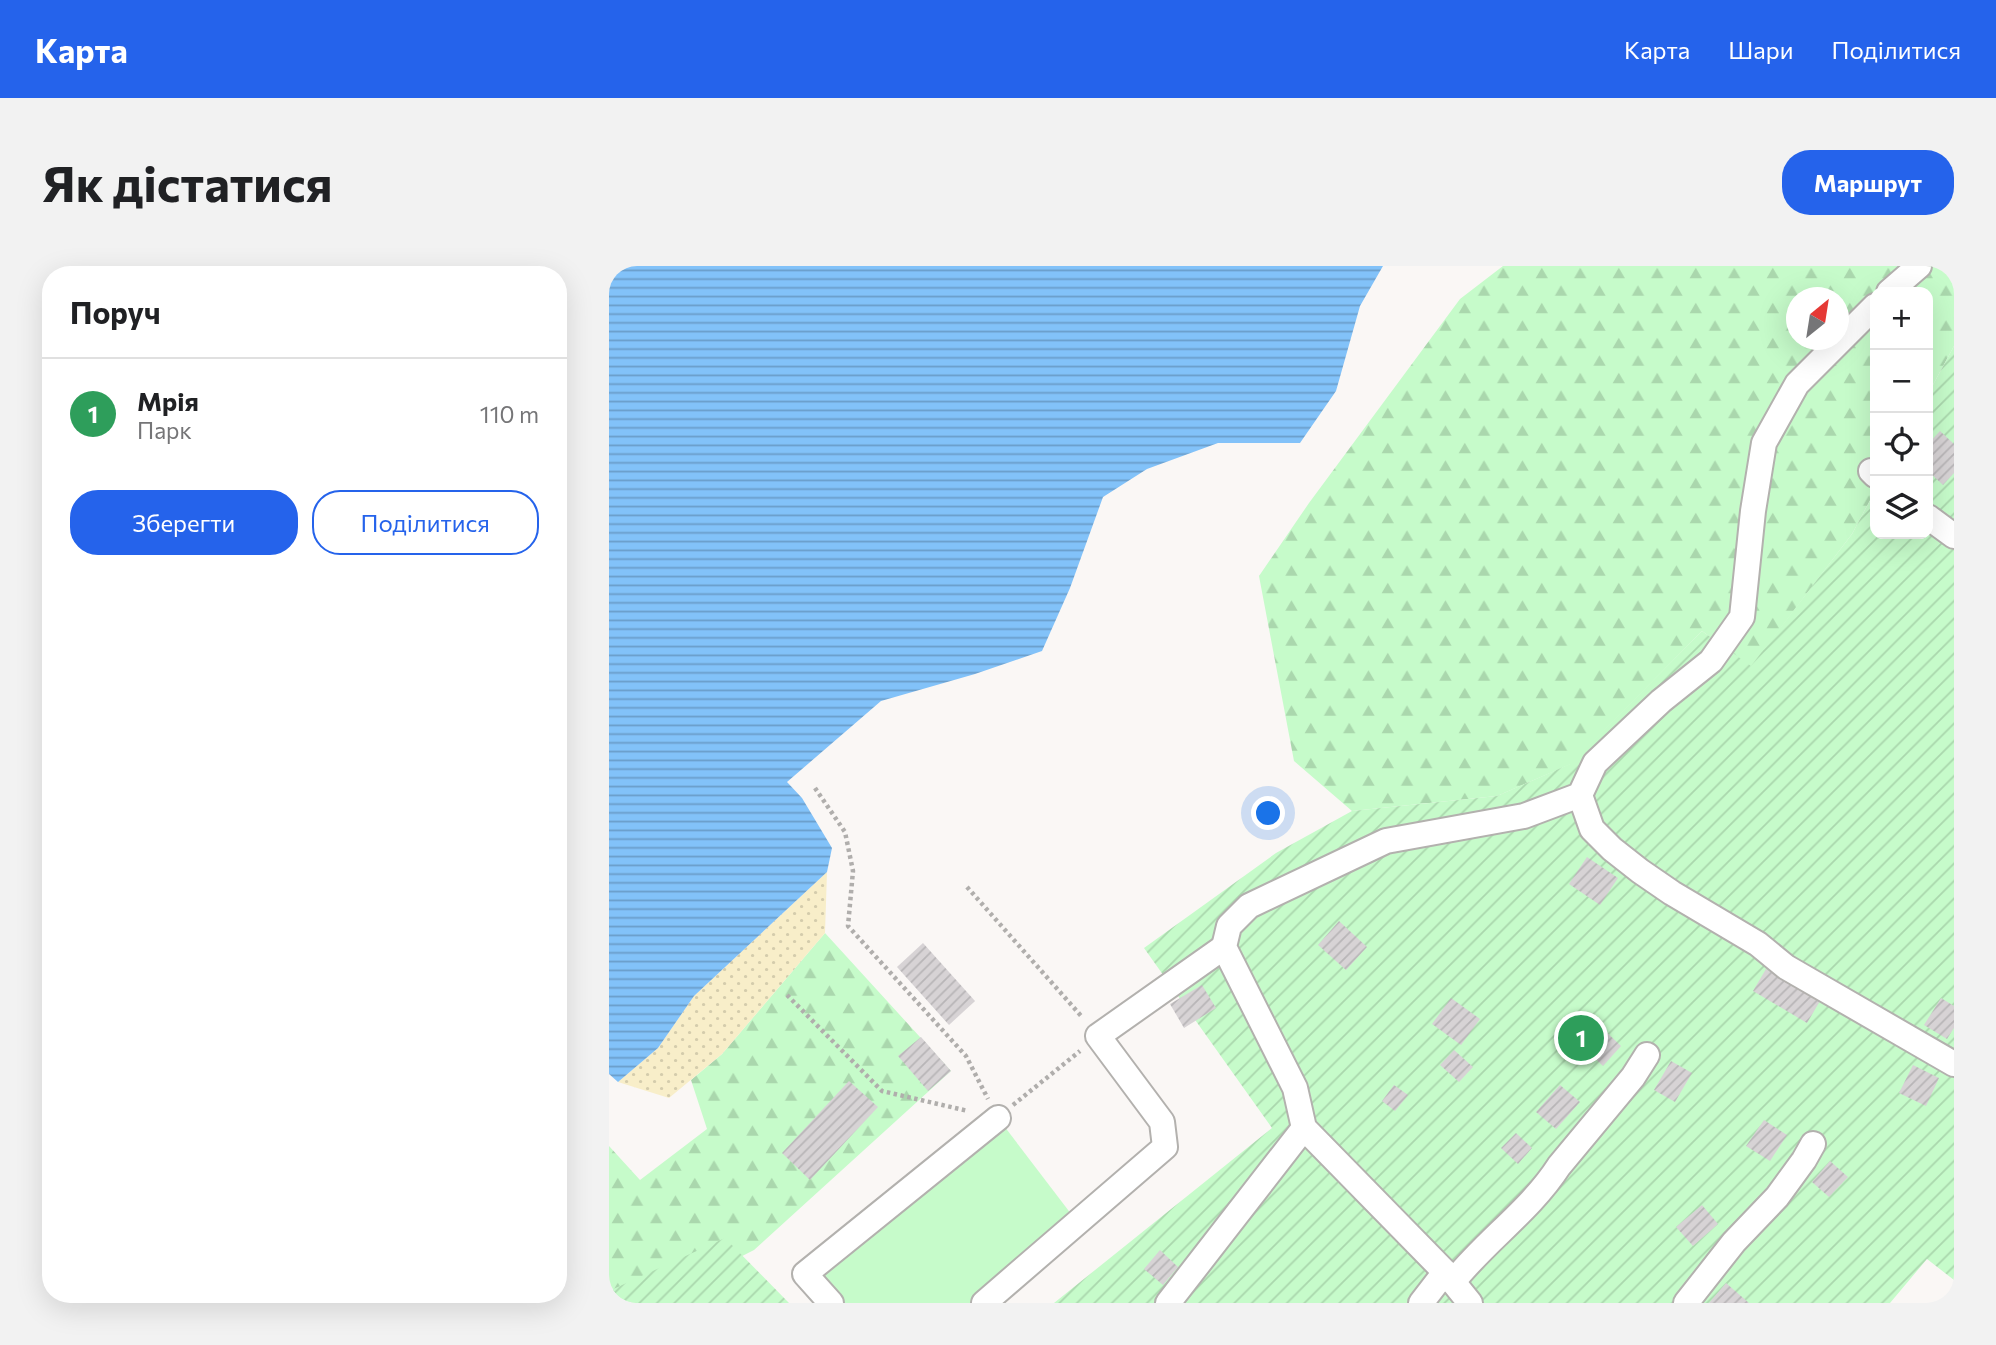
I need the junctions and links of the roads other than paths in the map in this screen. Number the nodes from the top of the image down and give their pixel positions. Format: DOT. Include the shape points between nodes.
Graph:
graph roads {
  1 [pos="1919,266"];
  2 [pos="1895,287"];
  3 [pos="1870,311"];
  4 [pos="1933,521"];
  5 [pos="1954,536"];
  6 [pos="1580,795"];
  7 [pos="1224,947"];
  8 [pos="1647,1055"];
  9 [pos="1954,1064"];
  10 [pos="997,1118"];
  11 [pos="1304,1128"];
  12 [pos="1814,1144"];
  13 [pos="1449,1277"];
  14 [pos="831,1303"];
  15 [pos="984,1303"];
  16 [pos="1168,1303"];
  17 [pos="1421,1303"];
  18 [pos="1470,1303"];
  19 [pos="1686,1303"];
  1 -- 2 [label="street"];
  3 -- 6 [label="street" via="1797,384 1763,443 1742,617 1711,661 1595,763"];
  4 -- 5 [label="street"];
  6 -- 7 [label="street" via="1524,816 1386,841 1249,906 1229,926"];
  6 -- 9 [label="street" via="1592,829 1640,871 1758,944 1786,967"];
  7 -- 11 [label="street" via="1295,1088"];
  7 -- 15 [label="street" via="1098,1036 1161,1122 1165,1147"];
  8 -- 13 [label="street" via="1530,1204"];
  10 -- 14 [label="street" via="805,1274"];
  11 -- 13 [label="street"];
  11 -- 16 [label="street"];
  12 -- 19 [label="street" via="1777,1197"];
  13 -- 17 [label="street"];
  13 -- 18 [label="street"];
}
